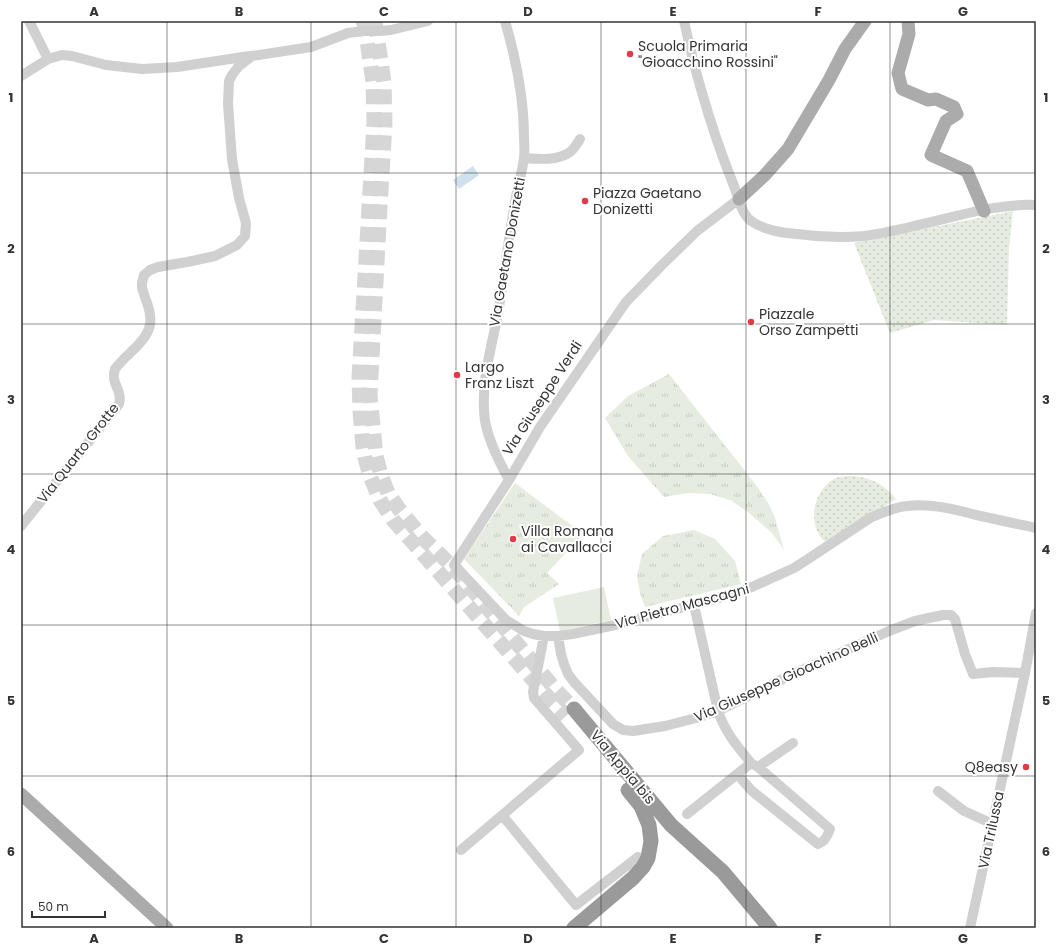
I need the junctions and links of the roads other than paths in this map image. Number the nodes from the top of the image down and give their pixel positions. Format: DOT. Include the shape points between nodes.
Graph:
graph roads {
  1 [pos="29,21"];
  2 [pos="428,21"];
  3 [pos="505,21"];
  4 [pos="684,21"];
  5 [pos="865,21"];
  6 [pos="908,21"];
  7 [pos="252,56"];
  8 [pos="48,59"];
  9 [pos="21,76"];
  10 [pos="580,139"];
  11 [pos="524,158"];
  12 [pos="739,199"];
  13 [pos="1036,205"];
  14 [pos="984,211"];
  15 [pos="509,480"];
  16 [pos="21,526"];
  17 [pos="1036,528"];
  18 [pos="454,565"];
  19 [pos="694,605"];
  20 [pos="1036,613"];
  21 [pos="544,636"];
  22 [pos="558,636"];
  23 [pos="1025,673"];
  24 [pos="718,711"];
  25 [pos="793,743"];
  26 [pos="755,765"];
  27 [pos="737,774"];
  28 [pos="938,791"];
  29 [pos="21,794"];
  30 [pos="687,814"];
  31 [pos="502,816"];
  32 [pos="993,824"];
  33 [pos="461,850"];
  34 [pos="638,857"];
  35 [pos="167,928"];
  36 [pos="574,928"];
  37 [pos="770,928"];
  38 [pos="970,928"];
  1 -- 8 [label="street"];
  2 -- 7 [label="street, Via Quarto Grotte" via="391,30 348,33 311,46"];
  3 -- 11 [label="street, Via Gaetano Donizetti" via="522,98"];
  4 -- 12 [label="street" via="700,88"];
  5 -- 12 [label="main road, Via Giuseppe Verdi" via="845,49 788,149"];
  6 -- 14 [label="main road" via="909,34 898,73 902,89 928,100 936,98 954,106 957,114 946,121 931,155 967,171"];
  7 -- 8 [label="street" via="185,66 149,68 106,65 66,55"];
  7 -- 16 [label="street, Via Quarto Grotte" via="235,70 228,87 232,159 238,198 246,223 243,239 234,248 215,256 158,267 144,275 142,287 150,313 150,324 144,338 115,369 113,376 120,395 119,404"];
  8 -- 9 [label="street"];
  10 -- 11 [label="street" via="572,150 564,155"];
  11 -- 15 [label="street, Via Gaetano Donizetti" via="484,390 484,413 488,435"];
  12 -- 14 [label="street" via="743,211 750,220 761,226 788,233 818,236 876,234"];
  12 -- 15 [label="street, Via Giuseppe Verdi" via="697,231 626,302 540,426"];
  13 -- 14 [label="street" via="1009,206"];
  15 -- 18 [label="street, Via Giuseppe Verdi"];
  17 -- 19 [label="street, Via Pietro Mascagni" via="953,509 915,505 898,507 870,518 794,568 742,591"];
  18 -- 21 [label="street, Via Pietro Mascagni" via="506,620 524,631"];
  19 -- 22 [label="street, Via Pietro Mascagni"];
  19 -- 24 [label="street"];
  20 -- 23 [label="street, Via Trilussa"];
  21 -- 22 [label="street, Via Pietro Mascagni"];
  21 -- 31 [label="street" via="534,698 579,750"];
  22 -- 24 [label="street, Via Giuseppe Gioachino Belli" via="568,674 611,722 623,730 656,728"];
  23 -- 24 [label="street, Via Giuseppe Gioachino Belli" via="973,674 954,619 951,615 943,615 915,621 889,631 792,674"];
  23 -- 32 [label="street, Via Trilussa"];
  24 -- 26 [label="street" via="729,734"];
  25 -- 26 [label="street"];
  26 -- 27 [label="street"];
  26 -- 27 [label="street" via="830,828 823,843 818,844 752,791"];
  27 -- 30 [label="street"];
  28 -- 32 [label="street" via="964,811"];
  29 -- 35 [label="main road"];
  31 -- 33 [label="street"];
  31 -- 34 [label="street" via="576,904"];
  32 -- 38 [label="street, Via Trilussa"];
  36 -- 37 [label="highway, Via Appia bis" via="643,867 650,855 651,837 641,806 570,712 671,825 722,872"];
}
